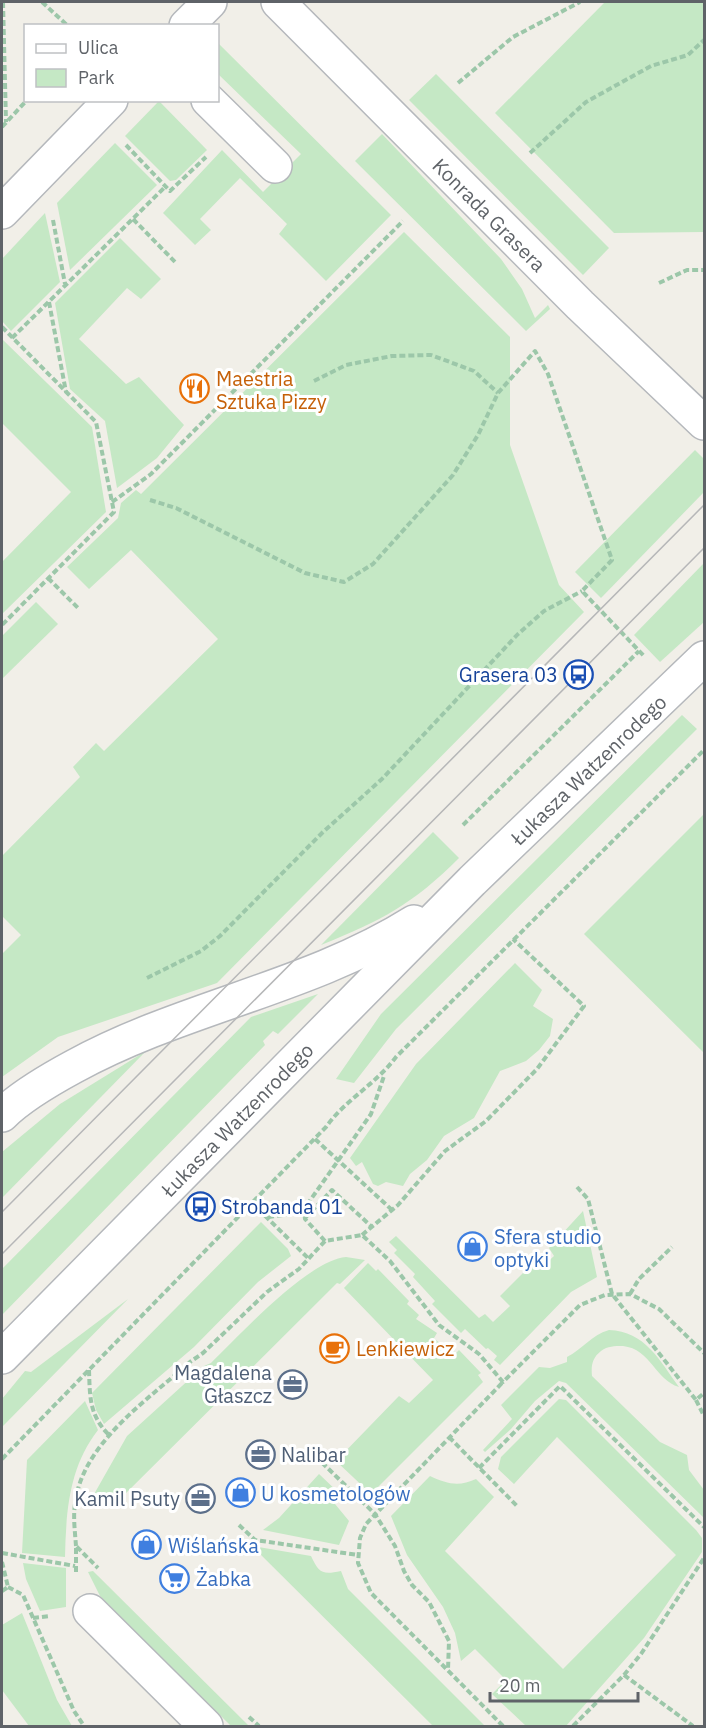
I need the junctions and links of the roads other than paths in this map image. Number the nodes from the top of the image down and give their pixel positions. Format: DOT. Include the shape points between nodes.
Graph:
graph roads {
  1 [pos="210,2"];
  2 [pos="278,2"];
  3 [pos="188,24"];
  4 [pos="109,102"];
  5 [pos="210,102"];
  6 [pos="275,166"];
  7 [pos="2,212"];
  8 [pos="705,423"];
  9 [pos="705,658"];
  10 [pos="472,881"];
  11 [pos="2,1115"];
  12 [pos="2,1358"];
  13 [pos="90,1611"];
  14 [pos="206,1726"];
  1 -- 3 [label="street"];
  2 -- 8 [label="street, Konrada Grasera" via="580,305"];
  4 -- 7 [label="street"];
  5 -- 6 [label="street"];
  9 -- 10 [label="street, Łukasza Watzenrodego"];
  10 -- 11 [label="street, Łukasza Watzenrodego" via="382,942 307,974 111,1046 57,1076"];
  10 -- 12 [label="street, Łukasza Watzenrodego"];
  13 -- 14 [label="street"];
}
